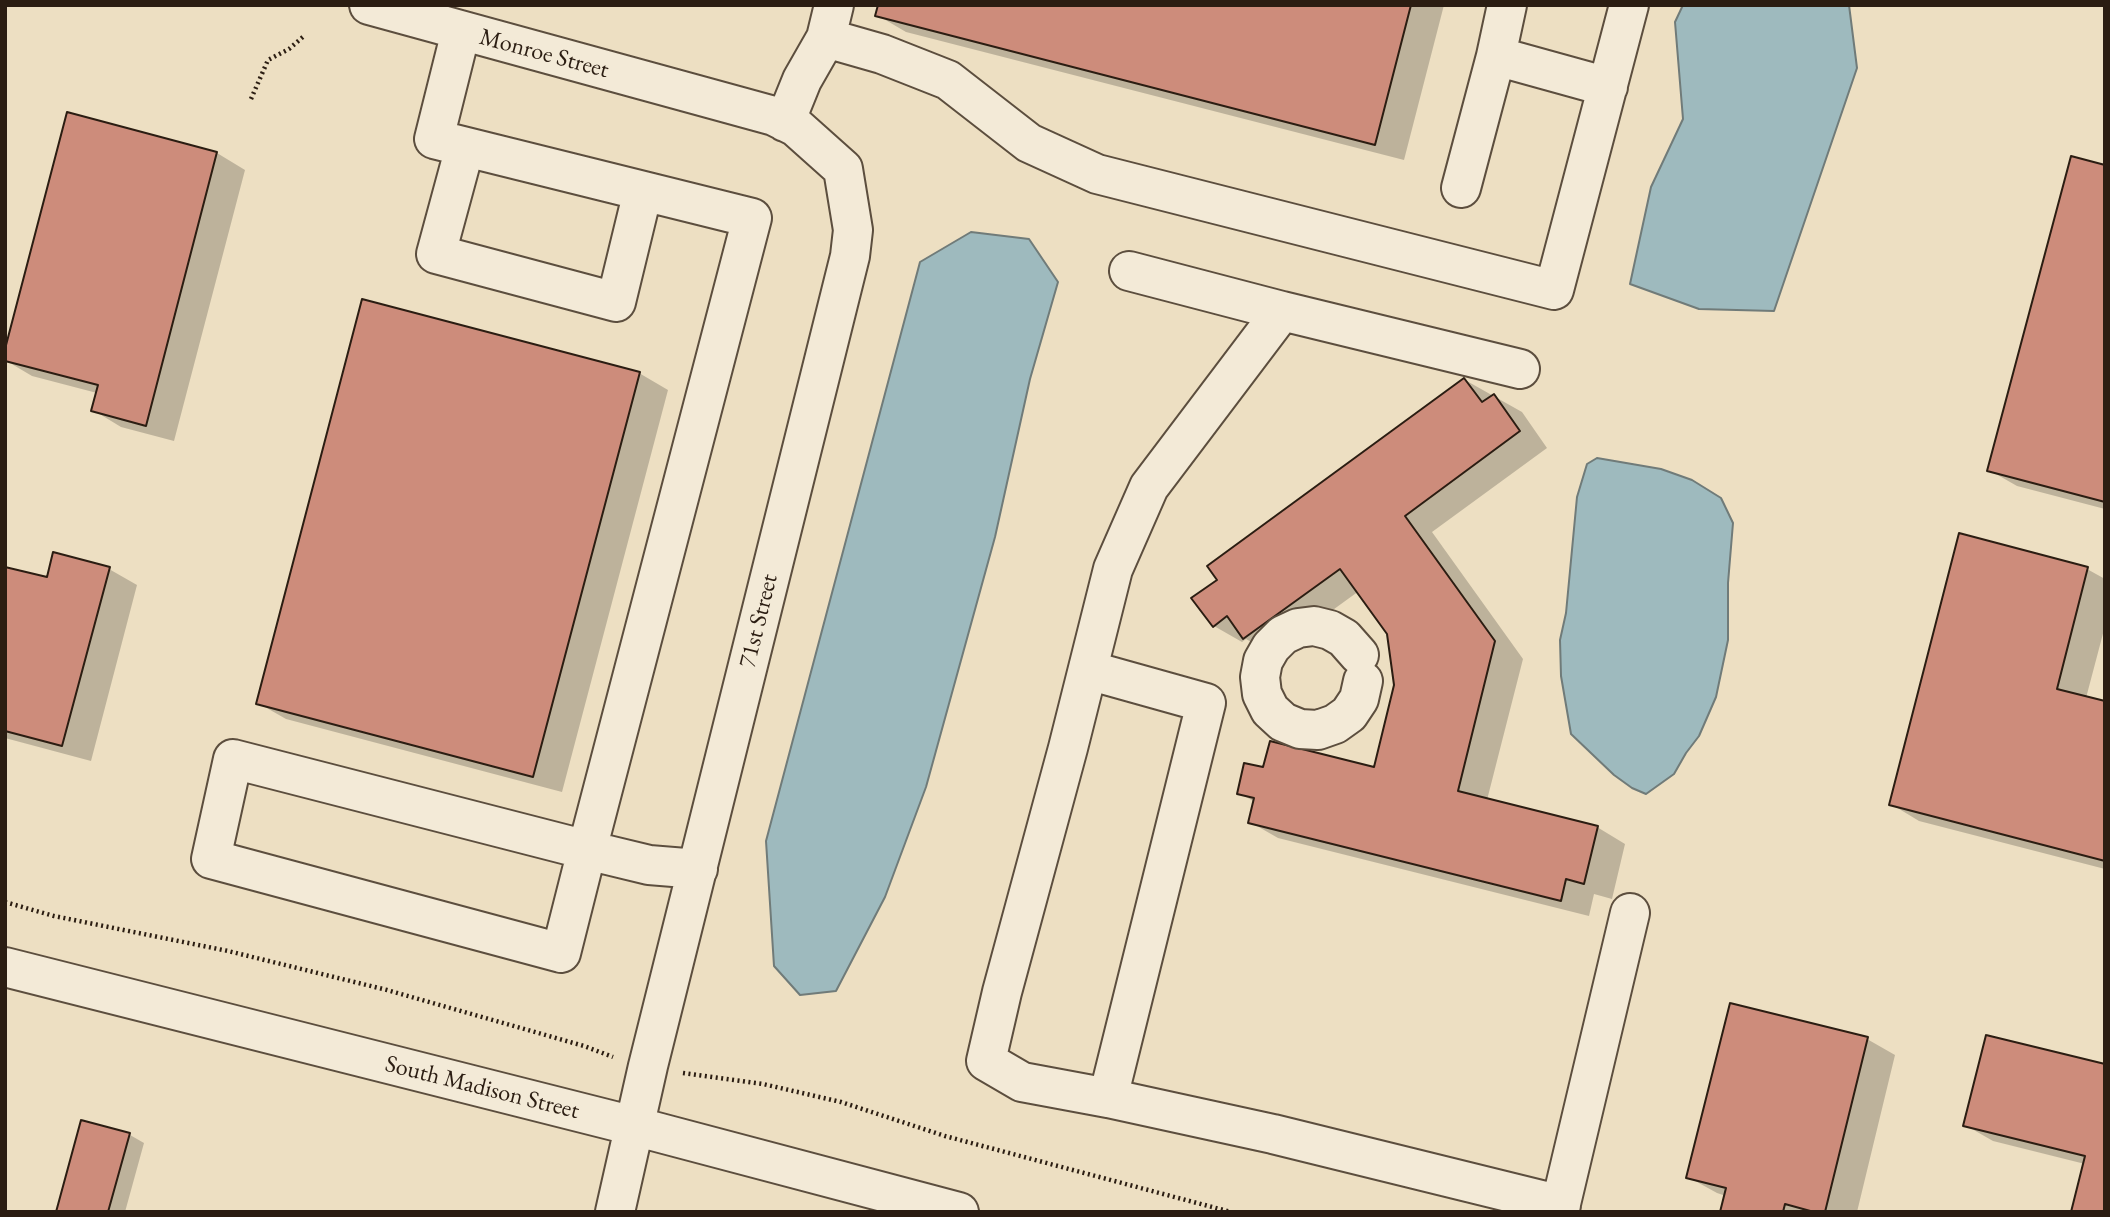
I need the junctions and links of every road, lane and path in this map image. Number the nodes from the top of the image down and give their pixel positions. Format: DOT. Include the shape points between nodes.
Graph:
graph roads {
  1 [pos="369,5"];
  2 [pos="1507,5"];
  3 [pos="1629,5"];
  4 [pos="830,22"];
  5 [pos="461,31"];
  6 [pos="304,36"];
  7 [pos="1496,55"];
  8 [pos="1608,87"];
  9 [pos="251,99"];
  10 [pos="720,102"];
  11 [pos="785,122"];
  12 [pos="465,147"];
  13 [pos="1461,188"];
  14 [pos="643,191"];
  15 [pos="1129,271"];
  16 [pos="1282,312"];
  17 [pos="1520,369"];
  18 [pos="1088,670"];
  19 [pos="1260,677"];
  20 [pos="1206,703"];
  21 [pos="587,850"];
  22 [pos="698,869"];
  23 [pos="5,902"];
  24 [pos="1630,913"];
  25 [pos="5,967"];
  26 [pos="612,1057"];
  27 [pos="688,1074"];
  28 [pos="1108,1098"];
  29 [pos="634,1126"];
  30 [pos="1560,1208"];
  31 [pos="615,1212"];
  32 [pos="959,1212"];
  33 [pos="1231,1212"];
  1 -- 5 [label="street, Monroe Street"];
  2 -- 7 [label="street"];
  3 -- 8 [label="street"];
  4 -- 8 [label="street" via="882,54 948,80 1029,143 1097,174 1554,290"];
  4 -- 11 [label="street"];
  5 -- 10 [label="street, Monroe Street"];
  5 -- 12 [label="street" via="434,139"];
  6 -- 9 [label="path" via="268,60"];
  7 -- 8 [label="street"];
  7 -- 13 [label="street"];
  10 -- 11 [label="street, 71st Street"];
  11 -- 22 [label="street, 71st Street" via="843,169 853,230 850,256"];
  12 -- 14 [label="street"];
  12 -- 14 [label="street" via="436,254 616,302"];
  14 -- 21 [label="street" via="752,218"];
  15 -- 16 [label="street"];
  16 -- 17 [label="street"];
  16 -- 18 [label="street" via="1149,487 1113,569"];
  18 -- 20 [label="street"];
  18 -- 28 [label="street" via="986,1061 1022,1082"];
  19 -- 19 [label="street" via="1270,647 1283,635 1298,628 1330,629 1344,638 1361,668 1359,699 1335,724 1318,730 1300,729 1270,710"];
  19 -- 20 [label="street"];
  20 -- 28 [label="street"];
  21 -- 21 [label="street" via="561,953 211,859 233,759"];
  21 -- 22 [label="street" via="649,866"];
  22 -- 29 [label="street, 71st Street"];
  23 -- 26 [label="path" via="387,990 584,1045"];
  24 -- 30 [label="street"];
  25 -- 29 [label="street, South Madison Street"];
  27 -- 33 [label="path" via="763,1084 841,1102 945,1136"];
  28 -- 30 [label="street" via="1273,1134"];
  29 -- 31 [label="street, 71st Street"];
  29 -- 32 [label="street, South Madison Street"];
}
